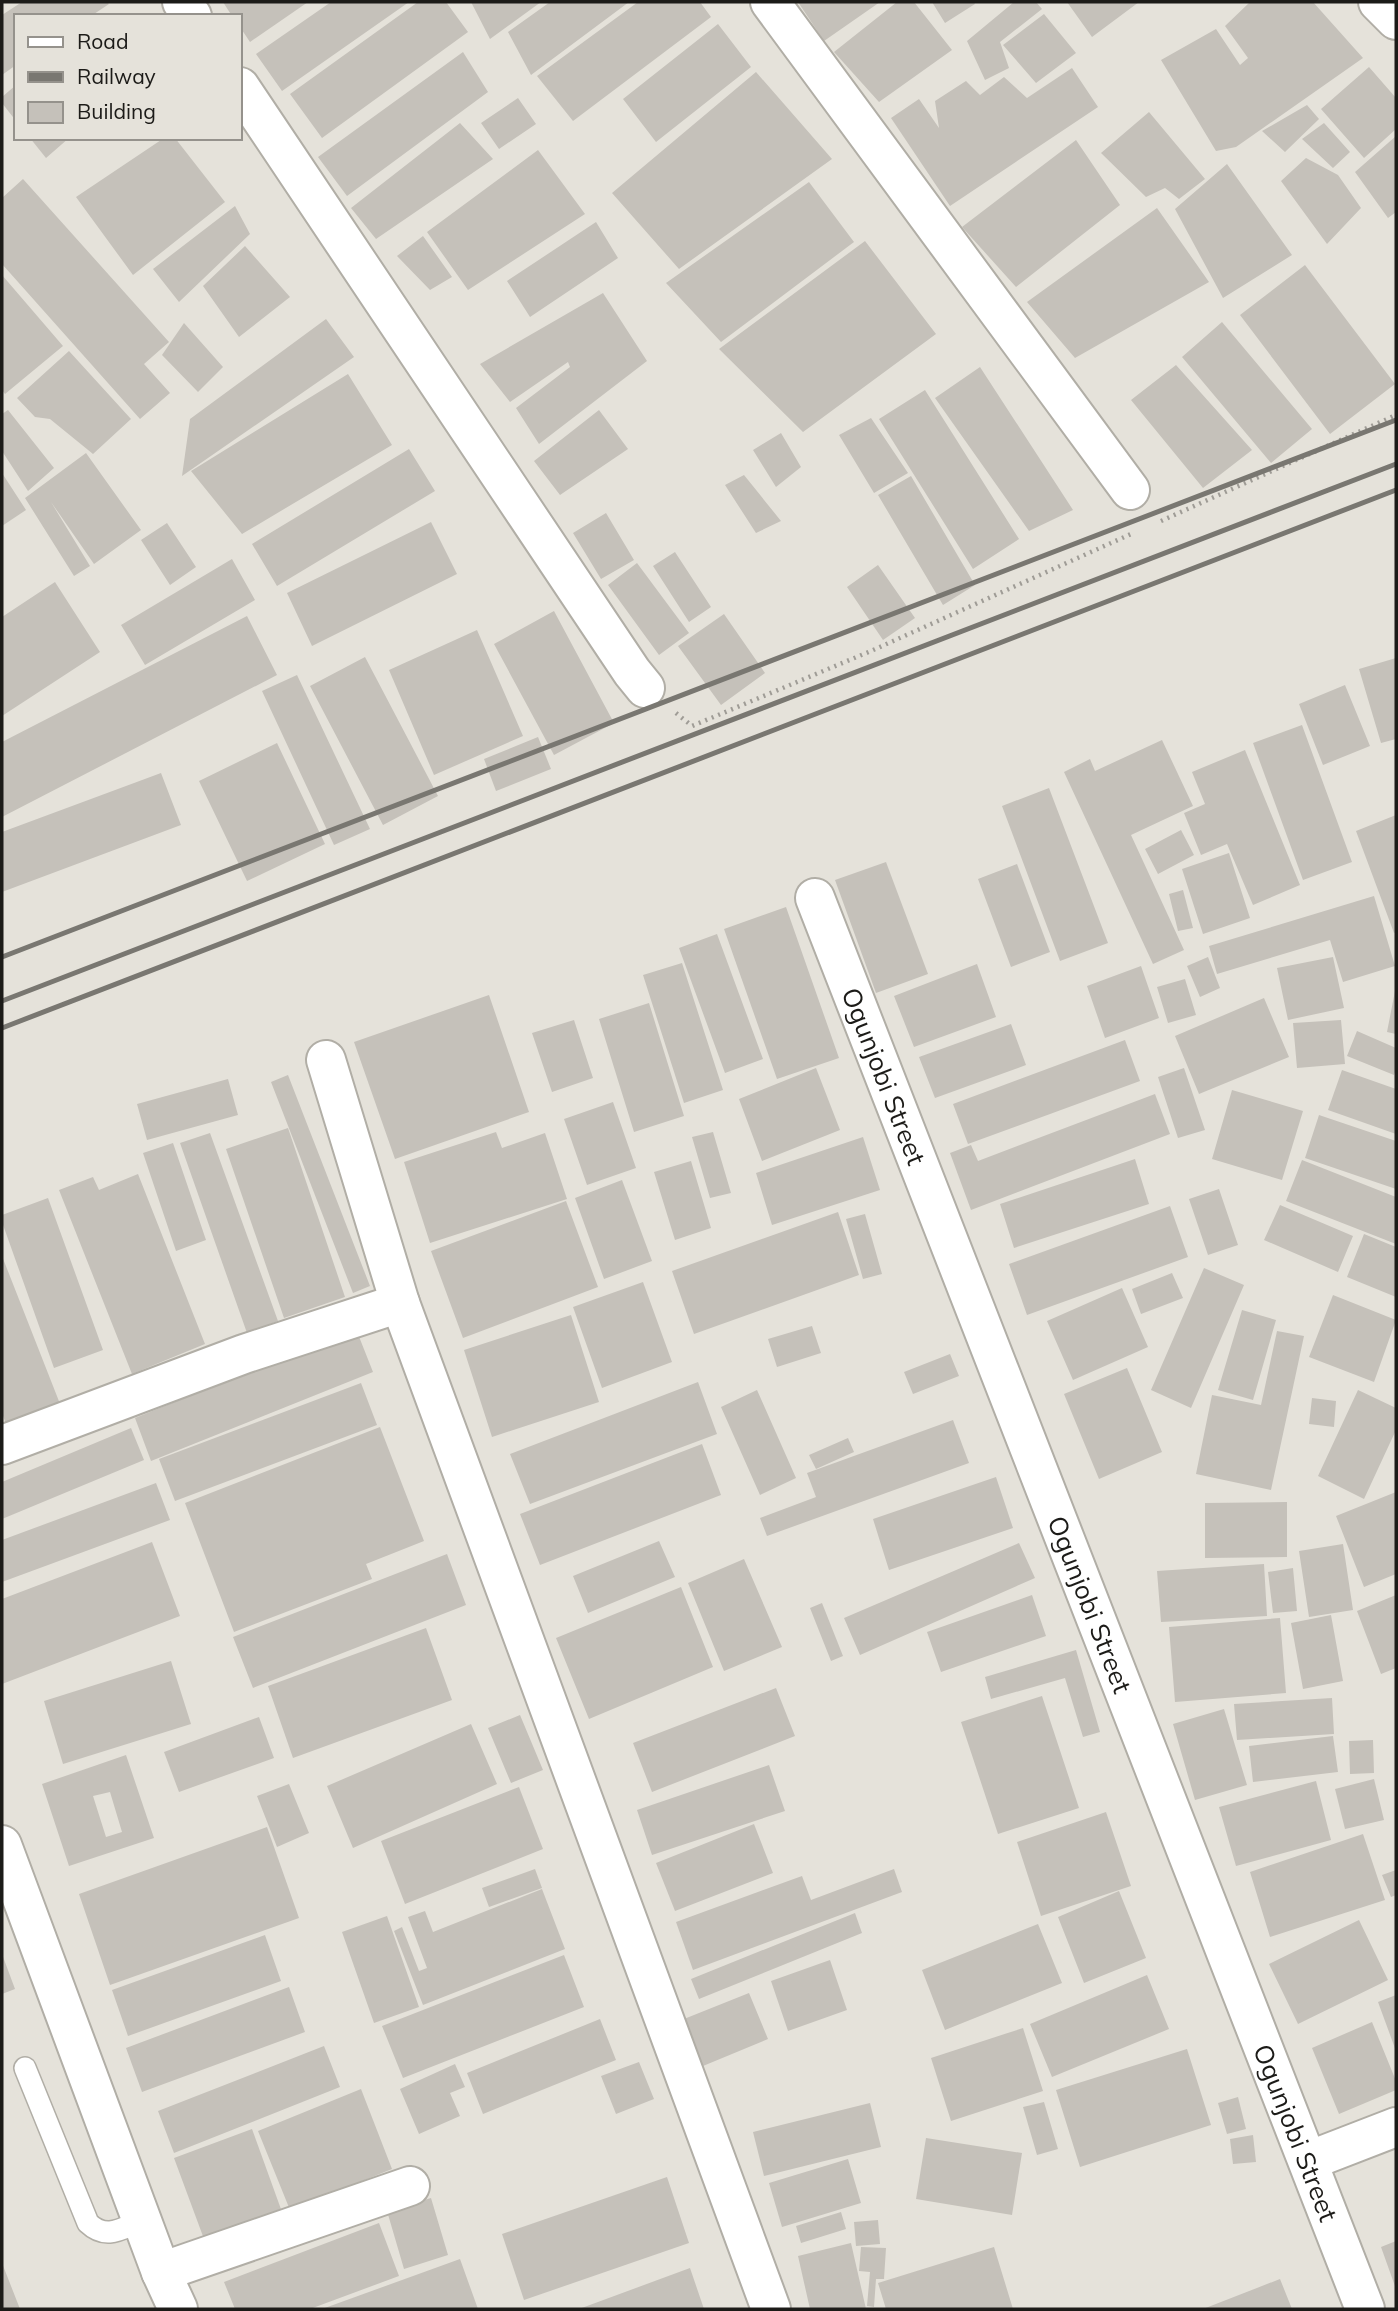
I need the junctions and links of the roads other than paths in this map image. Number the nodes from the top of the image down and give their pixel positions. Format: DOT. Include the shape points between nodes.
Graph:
graph roads {
  1 [pos="771,2"];
  2 [pos="1378,2"];
  3 [pos="1396,20"];
  4 [pos="242,90"];
  5 [pos="1130,490"];
  6 [pos="645,688"];
  7 [pos="815,898"];
  8 [pos="326,1060"];
  9 [pos="400,1303"];
  10 [pos="2,1445"];
  11 [pos="2,1845"];
  12 [pos="25,2068"];
  13 [pos="1396,2127"];
  14 [pos="1308,2161"];
  15 [pos="410,2186"];
  16 [pos="143,2220"];
  17 [pos="161,2272"];
  18 [pos="178,2309"];
  19 [pos="771,2309"];
  20 [pos="1365,2309"];
  1 -- 5 [label="street"];
  2 -- 3 [label="street"];
  4 -- 6 [label="street"];
  7 -- 14 [label="street, Ogunjobi Street"];
  8 -- 9 [label="street"];
  9 -- 10 [label="street" via="244,1354"];
  9 -- 19 [label="street"];
  11 -- 16 [label="street"];
  12 -- 16 [label="lane" via="88,2223 108,2233"];
  13 -- 14 [label="street"];
  14 -- 20 [label="street, Ogunjobi Street"];
  15 -- 17 [label="street"];
  16 -- 17 [label="street"];
  17 -- 18 [label="street"];
}
